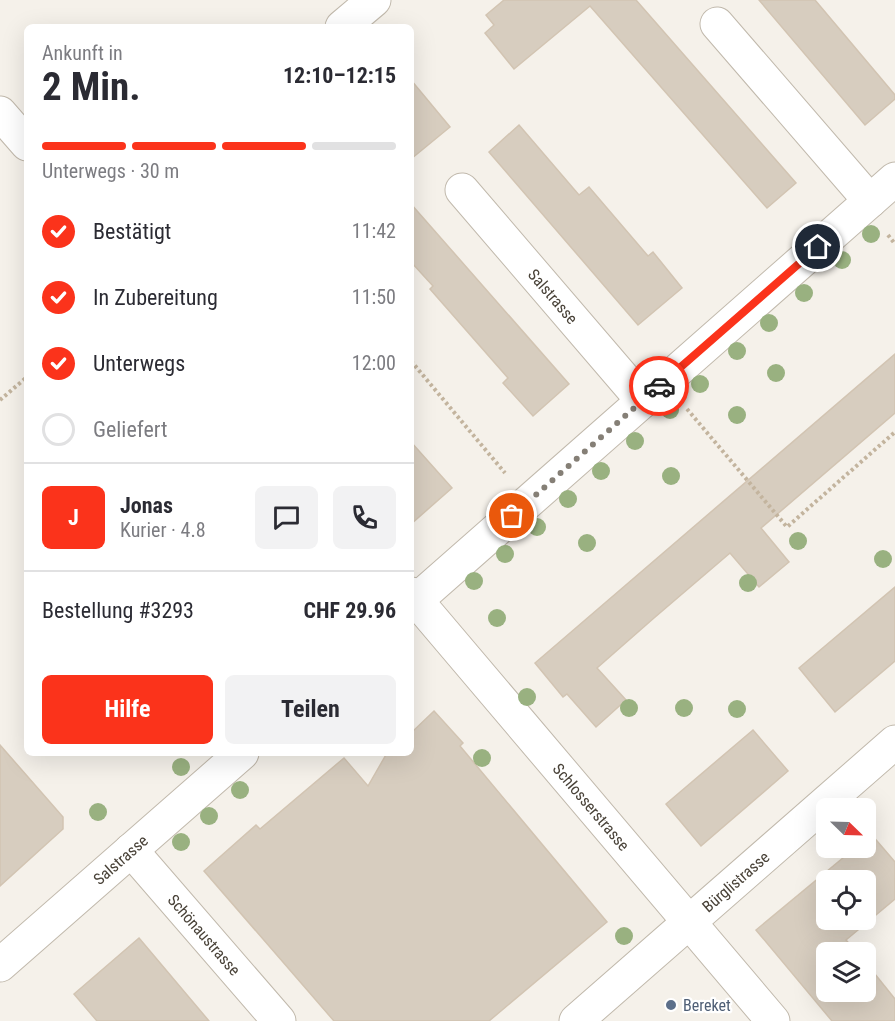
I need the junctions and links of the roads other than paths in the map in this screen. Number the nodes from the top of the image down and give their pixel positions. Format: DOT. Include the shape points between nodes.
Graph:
graph roads {
  1 [pos="371,1"];
  2 [pos="345,24"];
  3 [pos="717,24"];
  4 [pos="0,112"];
  5 [pos="24,140"];
  6 [pos="895,179"];
  7 [pos="462,190"];
  8 [pos="870,201"];
  9 [pos="643,401"];
  10 [pos="414,598"];
  11 [pos="414,600"];
  12 [pos="895,742"];
  13 [pos="239,756"];
  14 [pos="131,850"];
  15 [pos="689,921"];
  16 [pos="0,965"];
  17 [pos="279,1021"];
  18 [pos="576,1021"];
  19 [pos="773,1021"];
  1 -- 2 [label="street"];
  3 -- 8 [label="street"];
  4 -- 5 [label="street"];
  6 -- 8 [label="street"];
  7 -- 9 [label="street, Salstrasse"];
  8 -- 9 [label="street"];
  9 -- 10 [label="street"];
  11 -- 15 [label="street, Schlosserstrasse"];
  12 -- 15 [label="street, Bürglistrasse"];
  13 -- 14 [label="street, Salstrasse"];
  14 -- 16 [label="street, Salstrasse"];
  14 -- 17 [label="street, Schönaustrasse"];
  15 -- 18 [label="street, Bürglistrasse"];
  15 -- 19 [label="street, Schlosserstrasse"];
}
